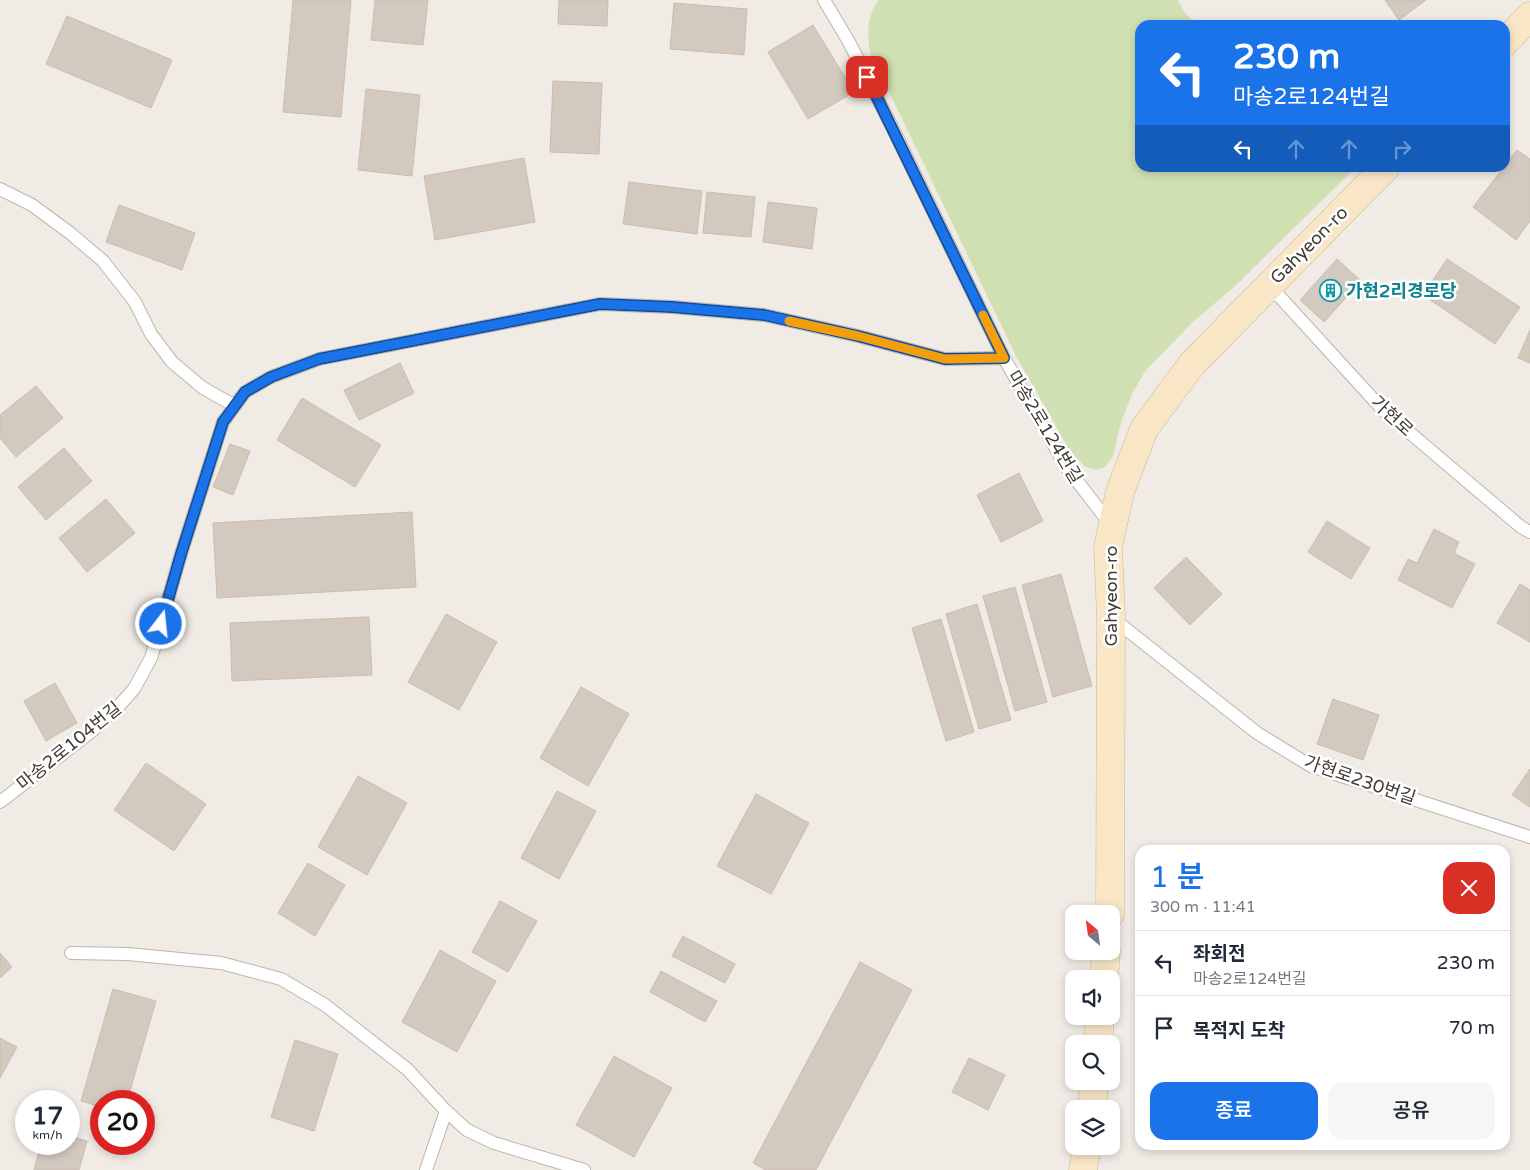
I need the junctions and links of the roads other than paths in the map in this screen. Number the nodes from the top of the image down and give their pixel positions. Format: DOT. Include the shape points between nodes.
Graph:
graph roads {
  1 [pos="824,0"];
  2 [pos="1530,16"];
  3 [pos="1510,37"];
  4 [pos="1381,172"];
  5 [pos="0,189"];
  6 [pos="1269,285"];
  7 [pos="1004,358"];
  8 [pos="235,406"];
  9 [pos="1113,527"];
  10 [pos="1530,532"];
  11 [pos="1111,616"];
  12 [pos="0,802"];
  13 [pos="1530,837"];
  14 [pos="1110,905"];
  15 [pos="71,953"];
  16 [pos="446,1111"];
  17 [pos="1086,1155"];
  18 [pos="426,1170"];
  19 [pos="584,1170"];
  20 [pos="1083,1170"];
  1 -- 7 [label="lane, 마송2로124번길" via="889,120"];
  2 -- 3 [label="street"];
  4 -- 6 [label="street, Gahyeon-ro"];
  5 -- 8 [label="lane" via="32,205 103,261 135,302 172,362 203,388"];
  6 -- 9 [label="street, Gahyeon-ro" via="1192,364 1144,429 1120,492"];
  6 -- 10 [label="lane, 가현로" via="1383,410"];
  7 -- 8 [label="lane, 마송2로104번길" via="945,359 764,315 600,304 319,359 271,377 245,392"];
  7 -- 9 [label="lane, 마송2로124번길" via="1067,468"];
  8 -- 12 [label="lane, 마송2로104번길" via="223,422 151,658 134,689 92,730"];
  9 -- 11 [label="street, Gahyeon-ro" via="1108,547"];
  11 -- 13 [label="lane, 가현로230번길" via="1256,733 1311,766"];
  11 -- 14 [label="street, Gahyeon-ro"];
  15 -- 16 [label="lane" via="128,954 221,963 281,979 325,1005 401,1064"];
  16 -- 18 [label="lane"];
  16 -- 19 [label="lane" via="467,1130 494,1143"];
  17 -- 20 [label="street"];
}
